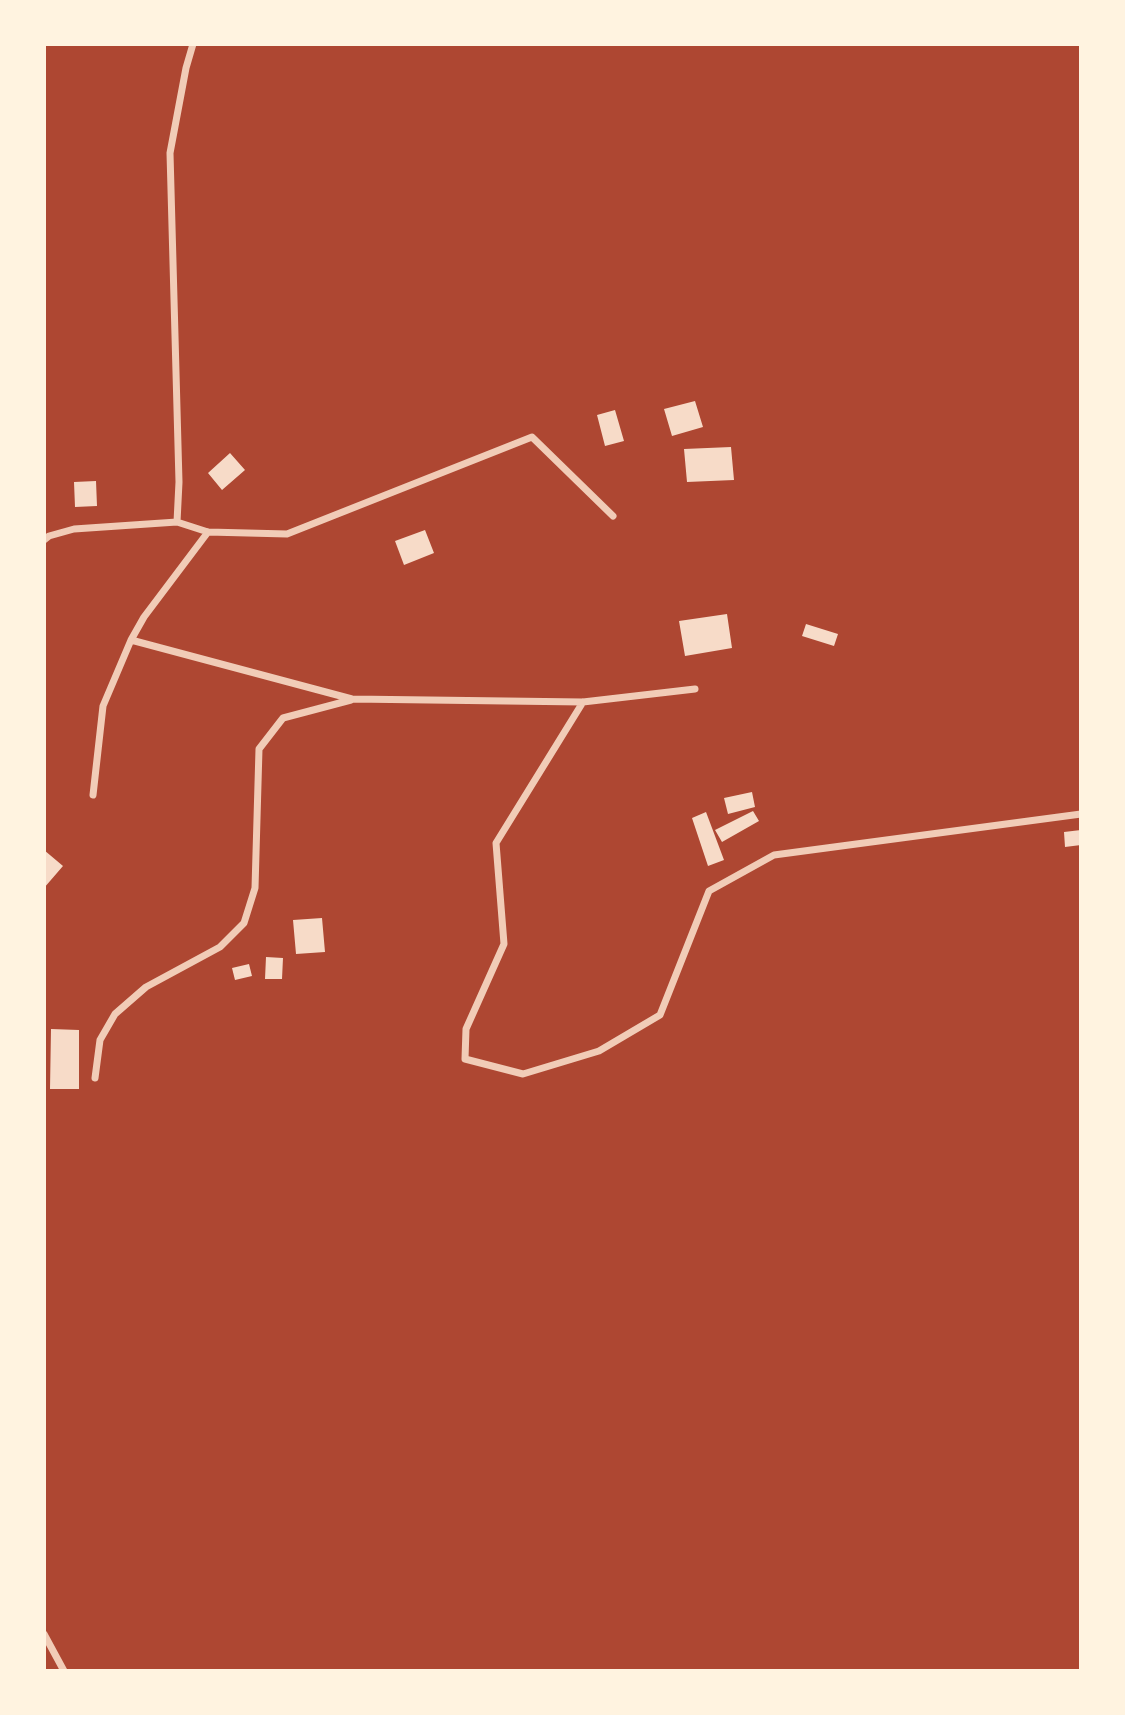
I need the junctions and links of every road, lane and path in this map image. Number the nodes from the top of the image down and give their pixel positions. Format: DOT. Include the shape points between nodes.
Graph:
graph roads {
  1 [pos="193,44"];
  2 [pos="613,516"];
  3 [pos="177,522"];
  4 [pos="208,532"];
  5 [pos="44,540"];
  6 [pos="131,640"];
  7 [pos="695,689"];
  8 [pos="352,699"];
  9 [pos="583,702"];
  10 [pos="93,795"];
  11 [pos="1081,814"];
  12 [pos="95,1078"];
  13 [pos="44,1634"];
  14 [pos="64,1671"];
  1 -- 3 [label="street" via="170,153"];
  2 -- 4 [label="street" via="531,437 287,534"];
  3 -- 4 [label="street"];
  3 -- 5 [label="street" via="74,529"];
  4 -- 6 [label="street"];
  6 -- 8 [label="street"];
  6 -- 10 [label="street" via="103,706"];
  7 -- 9 [label="street"];
  8 -- 9 [label="street"];
  8 -- 12 [label="street" via="283,718 259,749 256,888 244,923 220,947 146,987 115,1014 100,1040"];
  9 -- 11 [label="street" via="496,843 504,944 466,1029 465,1059 523,1074 599,1051 660,1015 709,891 774,855"];
  13 -- 14 [label="street"];
}
